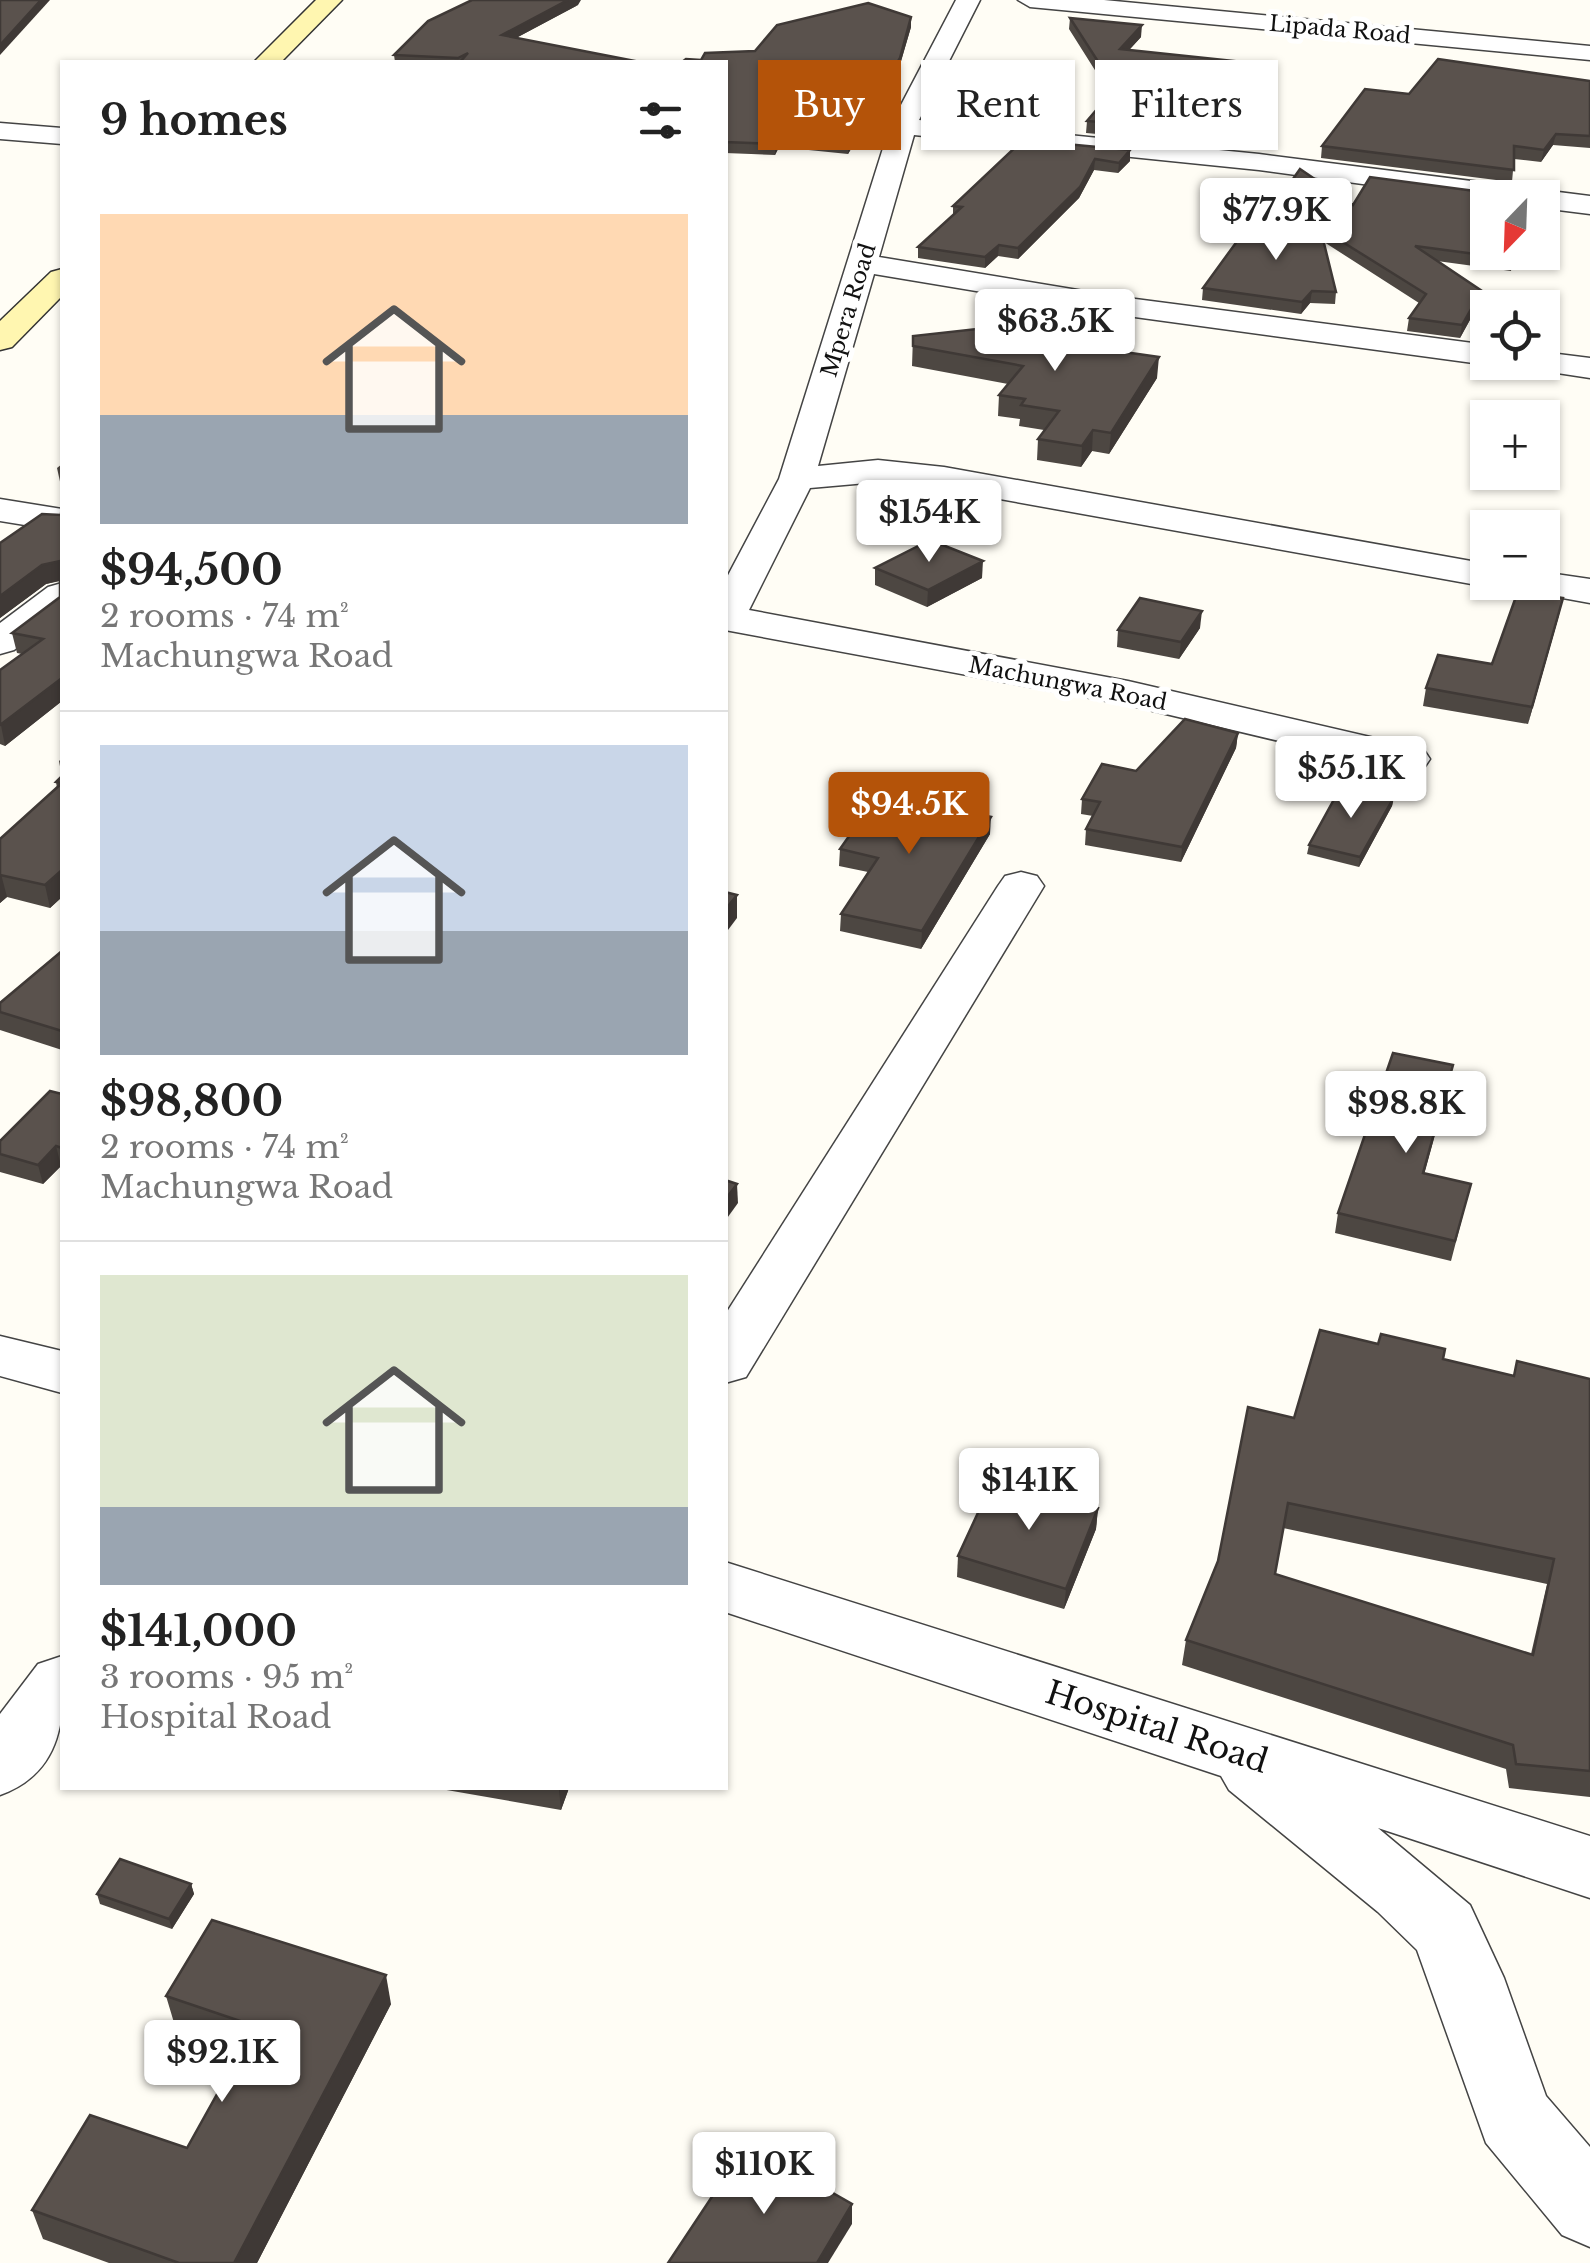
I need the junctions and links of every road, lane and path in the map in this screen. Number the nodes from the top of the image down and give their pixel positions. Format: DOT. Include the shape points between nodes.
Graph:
graph roads {
  1 [pos="330,0"];
  2 [pos="968,0"];
  3 [pos="1030,0"];
  4 [pos="1590,53"];
  5 [pos="269,60"];
  6 [pos="903,126"];
  7 [pos="0,132"];
  8 [pos="60,136"];
  9 [pos="1470,190"];
  10 [pos="1560,201"];
  11 [pos="1590,205"];
  12 [pos="862,263"];
  13 [pos="60,281"];
  14 [pos="0,340"];
  15 [pos="1470,353"];
  16 [pos="1560,364"];
  17 [pos="1590,368"];
  18 [pos="796,479"];
  19 [pos="0,510"];
  20 [pos="60,520"];
  21 [pos="1470,573"];
  22 [pos="1560,586"];
  23 [pos="1590,591"];
  24 [pos="60,597"];
  25 [pos="728,613"];
  26 [pos="728,617"];
  27 [pos="0,642"];
  28 [pos="1409,758"];
  29 [pos="1021,886"];
  30 [pos="728,1357"];
  31 [pos="728,1587"];
  32 [pos="60,1686"];
  33 [pos="1230,1750"];
  34 [pos="0,1766"];
  35 [pos="1590,1868"];
  36 [pos="1590,2208"];
  1 -- 5 [label="street"];
  2 -- 6 [label="street, Mpera Road"];
  3 -- 4 [label="street, Lipada Road"];
  6 -- 9 [label="street"];
  6 -- 12 [label="street, Mpera Road"];
  7 -- 8 [label="street"];
  10 -- 11 [label="street"];
  12 -- 15 [label="street"];
  12 -- 18 [label="street, Mpera Road"];
  13 -- 14 [label="street"];
  16 -- 17 [label="street"];
  18 -- 21 [label="street" via="878,471 944,478"];
  18 -- 25 [label="street, Mpera Road"];
  19 -- 20 [label="street"];
  22 -- 23 [label="street"];
  24 -- 27 [label="street"];
  26 -- 28 [label="street, Machungwa Road" via="1128,693"];
  29 -- 30 [label="street"];
  31 -- 33 [label="street, Hospital Road"];
  32 -- 34 [label="street"];
  33 -- 35 [label="street, Hospital Road"];
  33 -- 36 [label="street" via="1444,1928 1468,1978 1514,2117"];
}
